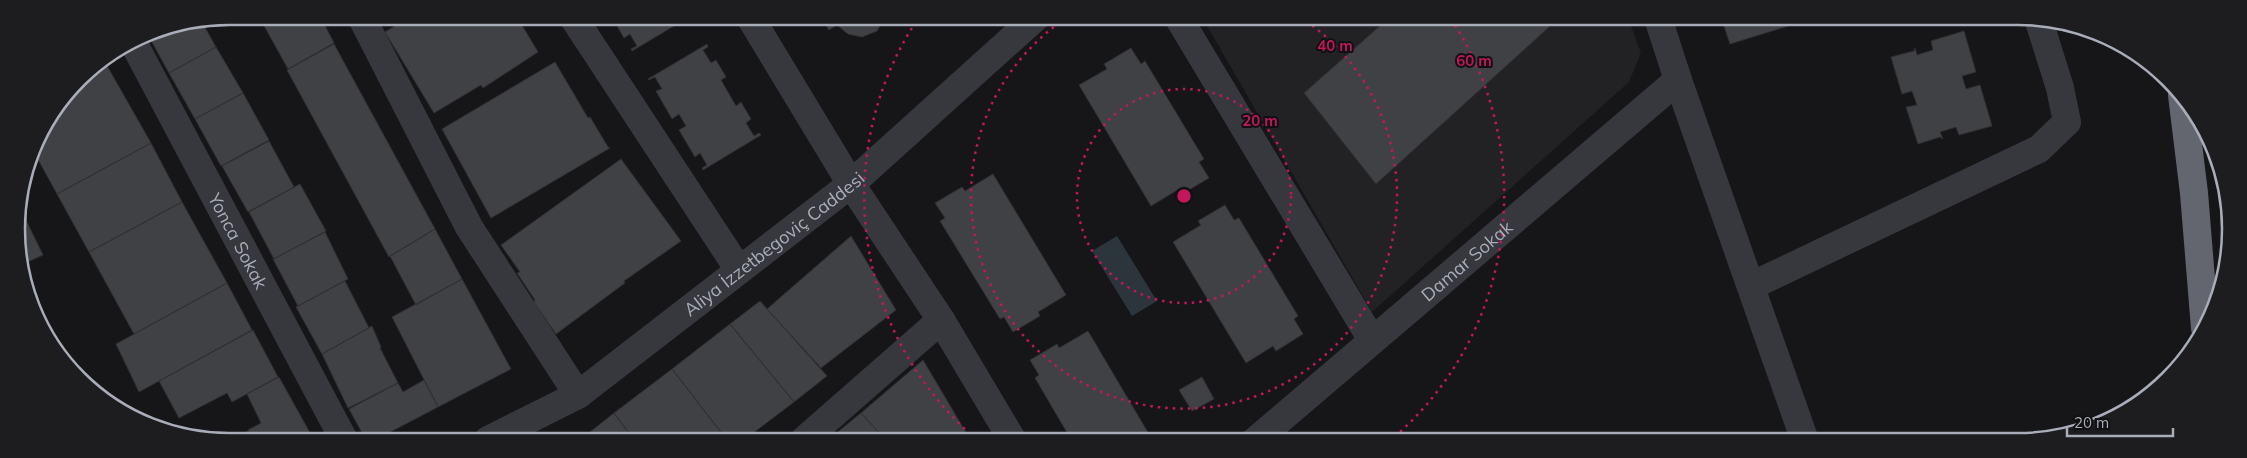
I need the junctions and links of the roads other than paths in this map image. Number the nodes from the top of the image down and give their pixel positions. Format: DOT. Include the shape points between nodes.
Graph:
graph roads {
  1 [pos="366,25"];
  2 [pos="578,25"];
  3 [pos="755,25"];
  4 [pos="1027,25"];
  5 [pos="1183,25"];
  6 [pos="1660,25"];
  7 [pos="2041,26"];
  8 [pos="136,48"];
  9 [pos="1678,80"];
  10 [pos="2184,110"];
  11 [pos="851,184"];
  12 [pos="739,270"];
  13 [pos="1750,286"];
  14 [pos="2204,312"];
  15 [pos="941,320"];
  16 [pos="1372,340"];
  17 [pos="578,395"];
  18 [pos="340,433"];
  19 [pos="502,433"];
  20 [pos="812,433"];
  21 [pos="1009,433"];
  22 [pos="1264,433"];
  23 [pos="1802,433"];
  1 -- 17 [label="street" via="469,226"];
  2 -- 12 [label="street"];
  3 -- 11 [label="street"];
  4 -- 11 [label="street, Aliya İzzetbegoviç Caddesi"];
  5 -- 16 [label="street"];
  6 -- 9 [label="street"];
  7 -- 13 [label="street" via="2067,122 2039,149"];
  8 -- 18 [label="street, Yonca Sokak"];
  9 -- 13 [label="street"];
  9 -- 16 [label="street, Damar Sokak"];
  10 -- 14 [label="highway"];
  11 -- 12 [label="street, Aliya İzzetbegoviç Caddesi"];
  11 -- 15 [label="street"];
  12 -- 17 [label="street, Aliya İzzetbegoviç Caddesi"];
  13 -- 23 [label="street"];
  15 -- 20 [label="street"];
  15 -- 21 [label="street"];
  16 -- 22 [label="street, Damar Sokak"];
  17 -- 19 [label="street, Aliya İzzetbegoviç Caddesi"];
}
